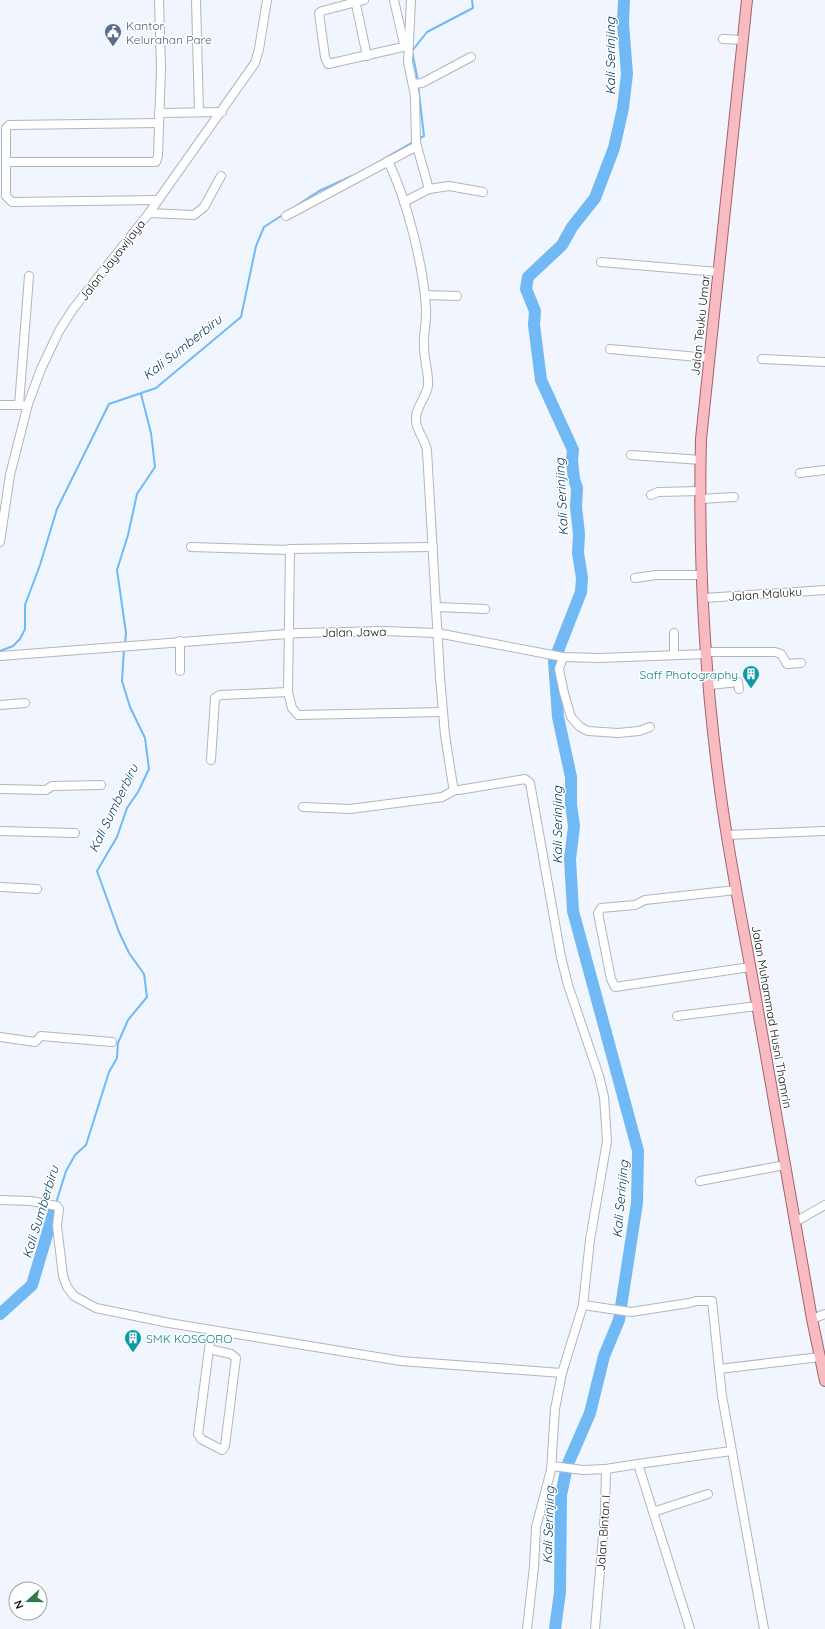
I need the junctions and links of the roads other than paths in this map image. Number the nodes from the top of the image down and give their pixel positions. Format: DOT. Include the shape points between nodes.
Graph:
graph roads {
  1 [pos="159,0"];
  2 [pos="196,0"];
  3 [pos="267,0"];
  4 [pos="364,0"];
  5 [pos="394,0"];
  6 [pos="411,0"];
  7 [pos="747,0"];
  8 [pos="355,1"];
  9 [pos="723,38"];
  10 [pos="742,40"];
  11 [pos="367,56"];
  12 [pos="471,58"];
  13 [pos="417,83"];
  14 [pos="199,112"];
  15 [pos="222,112"];
  16 [pos="159,113"];
  17 [pos="159,123"];
  18 [pos="416,142"];
  19 [pos="388,161"];
  20 [pos="6,162"];
  21 [pos="221,176"];
  22 [pos="429,189"];
  23 [pos="482,192"];
  24 [pos="158,200"];
  25 [pos="404,202"];
  26 [pos="149,214"];
  27 [pos="286,216"];
  28 [pos="601,262"];
  29 [pos="718,272"];
  30 [pos="29,276"];
  31 [pos="425,295"];
  32 [pos="456,296"];
  33 [pos="610,349"];
  34 [pos="709,358"];
  35 [pos="762,359"];
  36 [pos="825,362"];
  37 [pos="28,404"];
  38 [pos="0,405"];
  39 [pos="19,405"];
  40 [pos="631,455"];
  41 [pos="701,460"];
  42 [pos="825,470"];
  43 [pos="800,473"];
  44 [pos="651,495"];
  45 [pos="700,495"];
  46 [pos="734,497"];
  47 [pos="0,542"];
  48 [pos="191,547"];
  49 [pos="433,547"];
  50 [pos="290,549"];
  51 [pos="703,575"];
  52 [pos="635,578"];
  53 [pos="825,590"];
  54 [pos="704,598"];
  55 [pos="436,607"];
  56 [pos="485,609"];
  57 [pos="437,633"];
  58 [pos="674,633"];
  59 [pos="290,634"];
  60 [pos="180,641"];
  61 [pos="707,653"];
  62 [pos="674,655"];
  63 [pos="0,656"];
  64 [pos="561,657"];
  65 [pos="801,663"];
  66 [pos="180,671"];
  67 [pos="710,685"];
  68 [pos="739,689"];
  69 [pos="288,692"];
  70 [pos="25,703"];
  71 [pos="0,705"];
  72 [pos="443,712"];
  73 [pos="650,727"];
  74 [pos="211,760"];
  75 [pos="100,785"];
  76 [pos="0,789"];
  77 [pos="455,790"];
  78 [pos="303,807"];
  79 [pos="0,831"];
  80 [pos="825,831"];
  81 [pos="75,833"];
  82 [pos="727,835"];
  83 [pos="0,887"];
  84 [pos="37,889"];
  85 [pos="736,890"];
  86 [pos="750,967"];
  87 [pos="757,1006"];
  88 [pos="677,1016"];
  89 [pos="0,1037"];
  90 [pos="112,1042"];
  91 [pos="785,1165"];
  92 [pos="700,1181"];
  93 [pos="0,1200"];
  94 [pos="825,1205"];
  95 [pos="795,1222"];
  96 [pos="586,1306"];
  97 [pos="825,1314"];
  98 [pos="812,1319"];
  99 [pos="211,1330"];
  100 [pos="209,1349"];
  101 [pos="820,1356"];
  102 [pos="719,1369"];
  103 [pos="562,1373"];
  104 [pos="825,1382"];
  105 [pos="731,1450"];
  106 [pos="638,1464"];
  107 [pos="552,1466"];
  108 [pos="606,1469"];
  109 [pos="708,1494"];
  110 [pos="653,1512"];
  111 [pos="527,1629"];
  112 [pos="595,1629"];
  113 [pos="690,1629"];
  114 [pos="764,1629"];
  1 -- 16 [label="street"];
  2 -- 14 [label="street"];
  3 -- 15 [label="street, Jalan Jayawijaya" via="255,63"];
  4 -- 8 [label="street"];
  5 -- 11 [label="street" via="404,44 402,47"];
  6 -- 13 [label="street" via="407,55"];
  7 -- 10 [label="main road, Jalan Teuku Umar"];
  8 -- 11 [label="street"];
  8 -- 11 [label="street" via="319,13 325,57 327,63 331,64"];
  9 -- 10 [label="street"];
  10 -- 29 [label="main road, Jalan Teuku Umar"];
  12 -- 13 [label="street"];
  13 -- 18 [label="street"];
  14 -- 15 [label="street"];
  14 -- 16 [label="street"];
  15 -- 24 [label="street, Jalan Jayawijaya"];
  16 -- 17 [label="street"];
  17 -- 20 [label="street" via="158,156 154,162"];
  17 -- 20 [label="street" via="11,124 6,128"];
  18 -- 19 [label="street"];
  18 -- 22 [label="street"];
  19 -- 25 [label="street"];
  19 -- 27 [label="street"];
  20 -- 24 [label="street" via="6,196 12,202"];
  21 -- 26 [label="street" via="198,213 184,216"];
  22 -- 23 [label="street" via="449,186"];
  22 -- 25 [label="street"];
  24 -- 26 [label="street, Jalan Jayawijaya"];
  25 -- 31 [label="street"];
  26 -- 37 [label="street, Jalan Jayawijaya" via="73,309 59,331"];
  28 -- 29 [label="street"];
  29 -- 34 [label="main road, Jalan Teuku Umar"];
  30 -- 39 [label="street"];
  31 -- 32 [label="street"];
  31 -- 49 [label="street" via="424,345 428,385 416,421 426,445"];
  33 -- 34 [label="street"];
  34 -- 41 [label="main road, Jalan Teuku Umar"];
  35 -- 36 [label="street"];
  37 -- 39 [label="street"];
  37 -- 47 [label="street, Jalan Jayawijaya" via="10,474"];
  38 -- 39 [label="street"];
  40 -- 41 [label="street"];
  41 -- 45 [label="main road, Jalan Teuku Umar"];
  42 -- 43 [label="street"];
  44 -- 45 [label="street" via="658,492"];
  45 -- 46 [label="street"];
  45 -- 51 [label="main road, Jalan Teuku Umar"];
  48 -- 50 [label="street"];
  49 -- 50 [label="street"];
  49 -- 55 [label="street"];
  50 -- 59 [label="street"];
  51 -- 52 [label="street" via="656,575"];
  51 -- 54 [label="main road, Jalan Teuku Umar"];
  53 -- 54 [label="street, Jalan Maluku"];
  54 -- 61 [label="main road, Jalan Teuku Umar"];
  55 -- 56 [label="street"];
  55 -- 57 [label="street"];
  57 -- 59 [label="street, Jalan Jawa" via="384,631"];
  57 -- 64 [label="street, Jalan Jawa"];
  57 -- 72 [label="street"];
  58 -- 62 [label="street"];
  59 -- 60 [label="street, Jalan Jawa"];
  59 -- 69 [label="street"];
  60 -- 63 [label="street, Jalan Jawa"];
  60 -- 66 [label="street"];
  61 -- 62 [label="street, Jalan Jawa"];
  61 -- 65 [label="street, Jalan Jawa" via="775,652 781,654 787,664"];
  61 -- 67 [label="main road, Jalan Muhammad Husni Thamrin"];
  62 -- 64 [label="street, Jalan Jawa"];
  64 -- 73 [label="street" via="559,669 564,693 573,720 580,727 588,731 618,733"];
  67 -- 68 [label="street" via="738,682"];
  67 -- 82 [label="main road, Jalan Muhammad Husni Thamrin"];
  69 -- 72 [label="street" via="292,708 302,716"];
  69 -- 74 [label="street" via="220,695 214,698"];
  70 -- 71 [label="street"];
  72 -- 77 [label="street" via="449,768"];
  75 -- 76 [label="street" via="52,786 46,790"];
  77 -- 78 [label="street" via="442,797 350,809"];
  77 -- 96 [label="street" via="525,779 530,785 561,957 568,985 600,1076 604,1097 607,1141 590,1240"];
  79 -- 81 [label="street"];
  80 -- 82 [label="street"];
  82 -- 85 [label="main road, Jalan Muhammad Husni Thamrin"];
  83 -- 84 [label="street"];
  85 -- 86 [label="main road, Jalan Muhammad Husni Thamrin"];
  85 -- 86 [label="street" via="645,900 635,905 601,908 598,913 600,928 611,980 615,987"];
  86 -- 87 [label="main road, Jalan Muhammad Husni Thamrin"];
  87 -- 88 [label="street"];
  87 -- 91 [label="main road, Jalan Muhammad Husni Thamrin"];
  89 -- 90 [label="street" via="35,1042 41,1036"];
  91 -- 92 [label="street"];
  91 -- 95 [label="main road, Jalan Muhammad Husni Thamrin"];
  93 -- 99 [label="street" via="56,1205 59,1209 57,1226 64,1276 67,1287 74,1296 96,1308"];
  94 -- 95 [label="street"];
  95 -- 98 [label="main road, Jalan Muhammad Husni Thamrin"];
  96 -- 102 [label="street" via="631,1312 696,1300 711,1300"];
  96 -- 103 [label="street"];
  97 -- 98 [label="street"];
  98 -- 101 [label="main road, Jalan Muhammad Husni Thamrin"];
  99 -- 100 [label="street"];
  99 -- 103 [label="street" via="401,1362"];
  100 -- 100 [label="street" via="198,1434 201,1439 222,1450 226,1446 236,1358"];
  101 -- 102 [label="street"];
  101 -- 104 [label="main road, Jalan Muhammad Husni Thamrin"];
  102 -- 105 [label="street"];
  103 -- 107 [label="street" via="553,1418"];
  105 -- 106 [label="street"];
  105 -- 114 [label="street"];
  106 -- 108 [label="street"];
  106 -- 110 [label="street"];
  107 -- 108 [label="street" via="583,1470"];
  107 -- 111 [label="street" via="536,1528"];
  108 -- 112 [label="street, Jalan Bintan I"];
  109 -- 110 [label="street"];
  110 -- 113 [label="street"];
}
